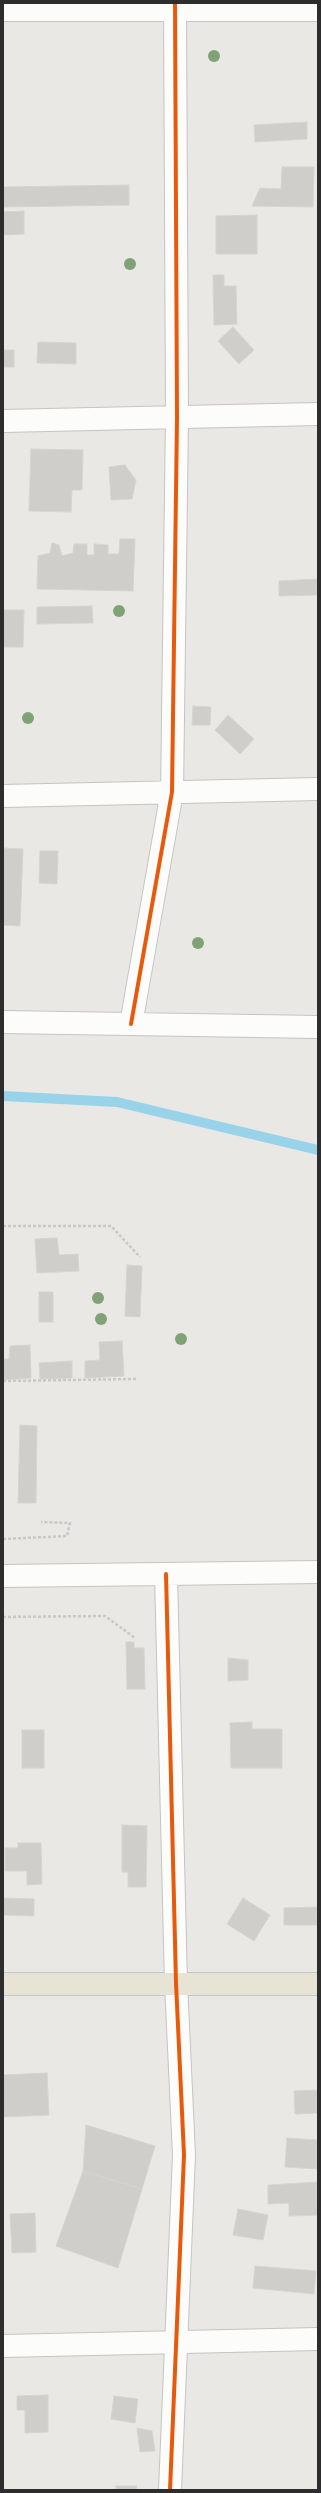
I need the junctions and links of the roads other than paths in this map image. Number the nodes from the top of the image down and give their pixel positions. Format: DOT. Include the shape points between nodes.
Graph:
graph roads {
  1 [pos="175,6"];
  2 [pos="256,6"];
  3 [pos="3,10"];
  4 [pos="318,10"];
  5 [pos="318,414"];
  6 [pos="177,417"];
  7 [pos="3,421"];
  8 [pos="318,789"];
  9 [pos="172,792"];
  10 [pos="3,796"];
  11 [pos="3,1022"];
  12 [pos="131,1024"];
  13 [pos="318,1027"];
  14 [pos="318,1572"];
  15 [pos="166,1574"];
  16 [pos="3,1576"];
  17 [pos="176,1983"];
  18 [pos="3,1984"];
  19 [pos="318,1984"];
  20 [pos="318,2338"];
  21 [pos="176,2344"];
  22 [pos="3,2346"];
  23 [pos="170,2490"];
  1 -- 2 [label="street"];
  1 -- 3 [label="street"];
  1 -- 6 [label="street"];
  2 -- 4 [label="street"];
  5 -- 6 [label="street"];
  6 -- 7 [label="street"];
  6 -- 9 [label="street"];
  8 -- 9 [label="street"];
  9 -- 10 [label="street"];
  9 -- 12 [label="street"];
  11 -- 12 [label="street"];
  12 -- 13 [label="street"];
  14 -- 15 [label="street"];
  15 -- 16 [label="street"];
  15 -- 17 [label="street"];
  17 -- 18 [label="main road"];
  17 -- 19 [label="main road"];
  17 -- 21 [label="street" via="184,2155"];
  20 -- 21 [label="street"];
  21 -- 22 [label="street"];
  21 -- 23 [label="street"];
}
